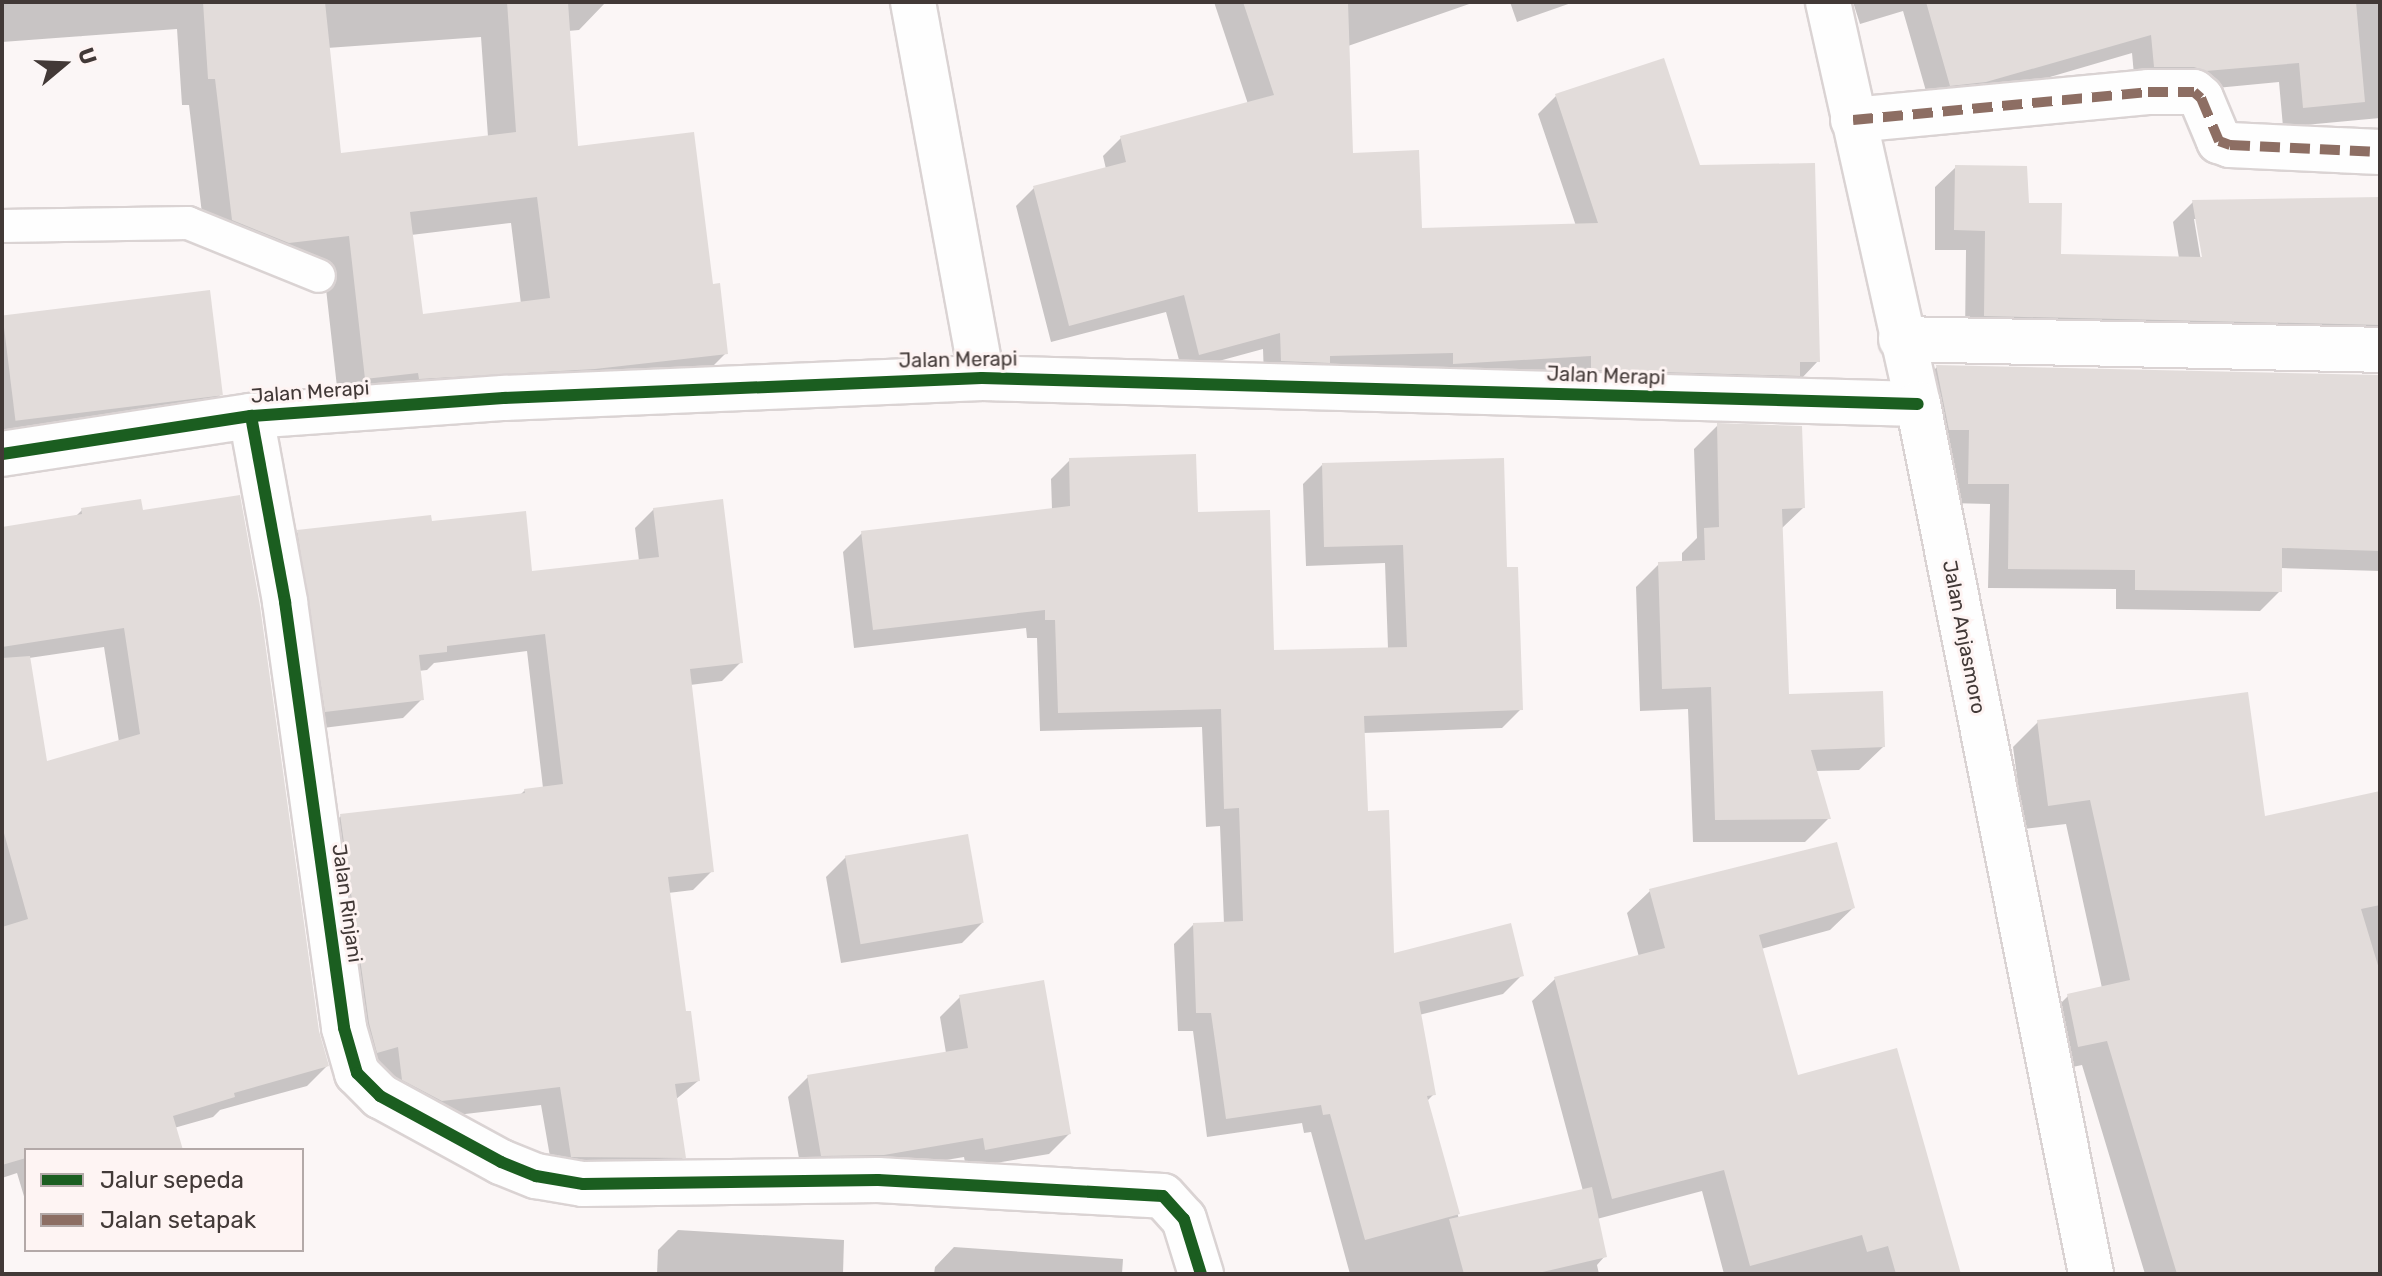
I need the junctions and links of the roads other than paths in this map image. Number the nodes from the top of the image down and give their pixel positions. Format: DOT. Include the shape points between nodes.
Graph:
graph roads {
  1 [pos="913,2"];
  2 [pos="1828,2"];
  3 [pos="1853,120"];
  4 [pos="2380,152"];
  5 [pos="2,226"];
  6 [pos="319,276"];
  7 [pos="1901,339"];
  8 [pos="2380,350"];
  9 [pos="982,378"];
  10 [pos="1918,404"];
  11 [pos="251,416"];
  12 [pos="2,454"];
  13 [pos="1201,1274"];
  14 [pos="2091,1274"];
  1 -- 9 [label="street"];
  2 -- 3 [label="street, Jalan Anjasmoro"];
  3 -- 4 [label="street" via="2194,92 2219,141 2230,145"];
  3 -- 7 [label="street, Jalan Anjasmoro"];
  5 -- 6 [label="lane" via="188,223"];
  7 -- 8 [label="street"];
  7 -- 10 [label="street, Jalan Anjasmoro"];
  9 -- 10 [label="street, Jalan Merapi"];
  9 -- 11 [label="street, Jalan Merapi" via="504,398"];
  10 -- 14 [label="street, Jalan Anjasmoro"];
  11 -- 12 [label="street, Jalan Merapi"];
  11 -- 13 [label="street, Jalan Rinjani" via="285,602 344,1028 357,1073 380,1096 536,1176 583,1184 878,1180 1163,1196 1184,1219"];
}
